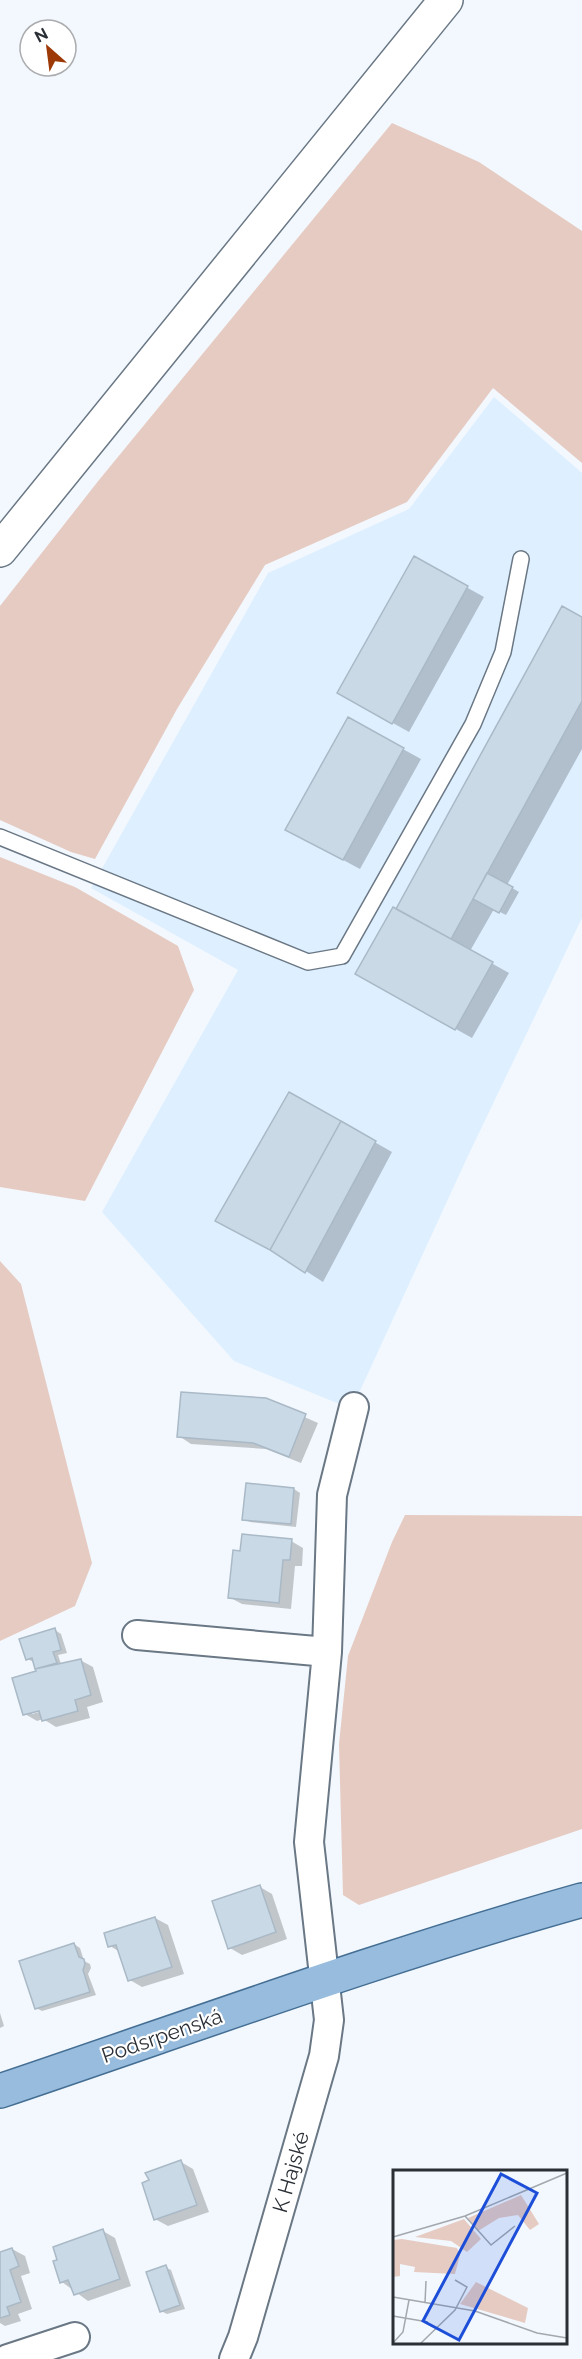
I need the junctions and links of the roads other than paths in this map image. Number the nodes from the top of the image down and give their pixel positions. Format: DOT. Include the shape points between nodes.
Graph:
graph roads {
  1 [pos="446,0"];
  2 [pos="0,550"];
  3 [pos="521,559"];
  4 [pos="0,837"];
  5 [pos="354,1407"];
  6 [pos="137,1635"];
  7 [pos="327,1652"];
  8 [pos="582,1900"];
  9 [pos="324,1981"];
  10 [pos="0,2091"];
  11 [pos="75,2337"];
  12 [pos="8,2359"];
  13 [pos="234,2359"];
  1 -- 2 [label="street"];
  3 -- 4 [label="lane" via="503,652 472,724 342,956 308,962"];
  5 -- 7 [label="street, K Hajské" via="332,1495"];
  6 -- 7 [label="street"];
  7 -- 9 [label="street, K Hajské" via="309,1842"];
  8 -- 9 [label="main road, Podsrpenská"];
  9 -- 10 [label="main road, Podsrpenská"];
  9 -- 13 [label="street, K Hajské" via="328,2020 324,2056"];
  11 -- 12 [label="street"];
}
